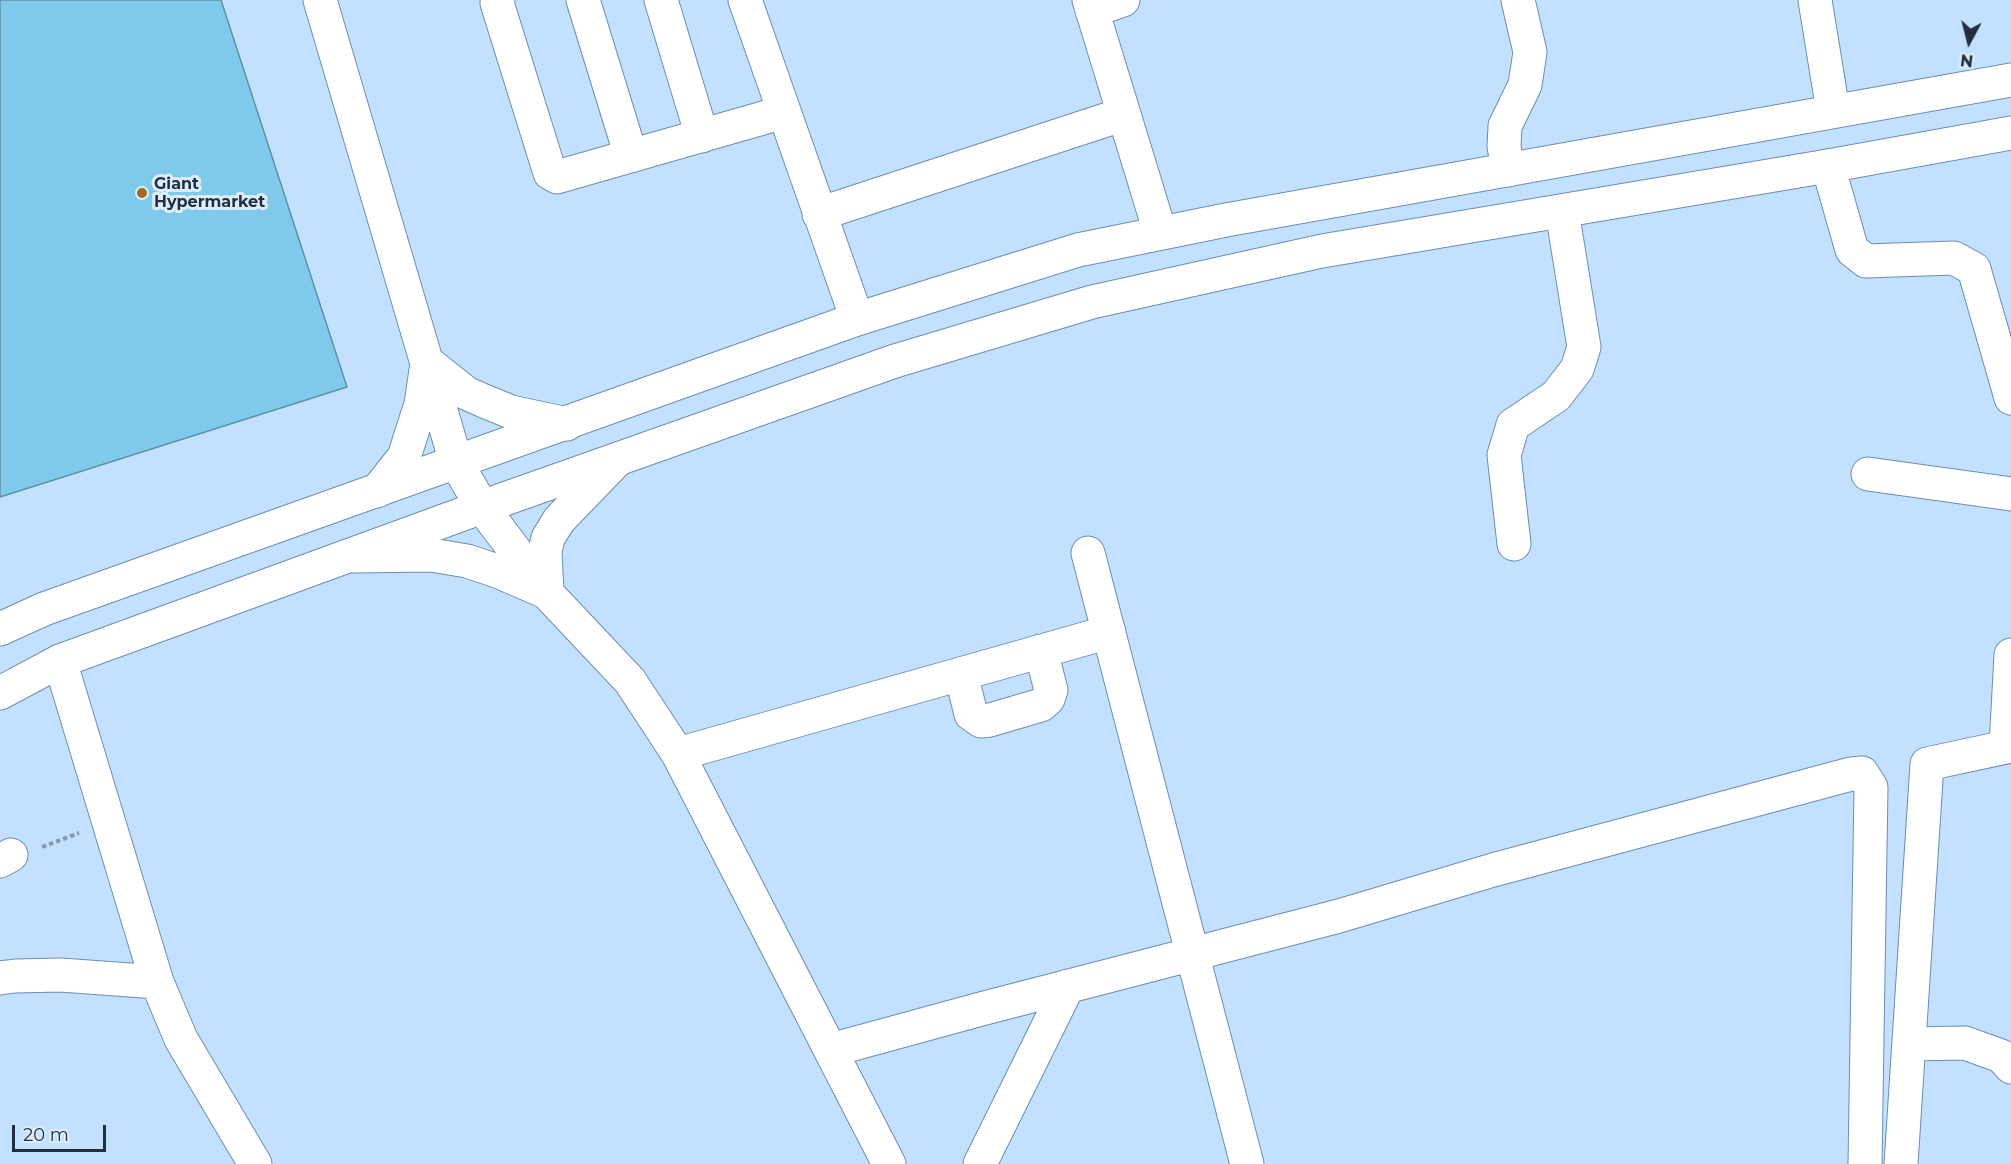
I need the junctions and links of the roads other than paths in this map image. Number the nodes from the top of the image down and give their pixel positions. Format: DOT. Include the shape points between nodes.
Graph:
graph roads {
  1 [pos="320,0"];
  2 [pos="498,0"];
  3 [pos="583,0"];
  4 [pos="661,0"];
  5 [pos="744,0"];
  6 [pos="1123,0"];
  7 [pos="1518,0"];
  8 [pos="1815,0"];
  9 [pos="1091,5"];
  10 [pos="2011,80"];
  11 [pos="1833,111"];
  12 [pos="784,112"];
  13 [pos="1124,114"];
  14 [pos="2011,133"];
  15 [pos="702,136"];
  16 [pos="631,156"];
  17 [pos="1828,166"];
  18 [pos="1508,170"];
  19 [pos="1562,211"];
  20 [pos="819,214"];
  21 [pos="1161,232"];
  22 [pos="857,319"];
  23 [pos="427,362"];
  24 [pos="2011,398"];
  25 [pos="567,424"];
  26 [pos="617,460"];
  27 [pos="456,462"];
  28 [pos="1868,474"];
  29 [pos="377,491"];
  30 [pos="2011,494"];
  31 [pos="482,507"];
  32 [pos="1514,544"];
  33 [pos="1088,553"];
  34 [pos="347,557"];
  35 [pos="547,593"];
  36 [pos="0,629"];
  37 [pos="1109,632"];
  38 [pos="1041,651"];
  39 [pos="2011,655"];
  40 [pos="60,661"];
  41 [pos="961,674"];
  42 [pos="0,693"];
  43 [pos="2008,746"];
  44 [pos="678,754"];
  45 [pos="1192,954"];
  46 [pos="157,982"];
  47 [pos="5,985"];
  48 [pos="1068,986"];
  49 [pos="1909,1044"];
  50 [pos="831,1050"];
  51 [pos="2011,1067"];
  52 [pos="255,1164"];
  53 [pos="889,1164"];
  54 [pos="980,1164"];
  55 [pos="1247,1164"];
  56 [pos="1865,1164"];
  57 [pos="1901,1164"];
  1 -- 23 [label="street"];
  2 -- 16 [label="street" via="550,173 557,177"];
  3 -- 16 [label="street"];
  4 -- 15 [label="street"];
  5 -- 12 [label="street"];
  6 -- 9 [label="street"];
  7 -- 18 [label="street" via="1530,52 1525,85 1506,126"];
  8 -- 11 [label="street"];
  9 -- 13 [label="street"];
  10 -- 11 [label="street"];
  11 -- 18 [label="street"];
  12 -- 15 [label="street"];
  12 -- 20 [label="street"];
  13 -- 20 [label="street"];
  13 -- 21 [label="street"];
  14 -- 17 [label="street"];
  15 -- 16 [label="street"];
  17 -- 19 [label="street"];
  17 -- 24 [label="street" via="1852,250 1866,261 1954,258 1974,269"];
  18 -- 21 [label="street"];
  19 -- 26 [label="street" via="1322,251 1092,302 895,362"];
  19 -- 32 [label="street" via="1584,347 1577,369 1556,396 1513,425 1504,455"];
  20 -- 22 [label="street"];
  21 -- 22 [label="street" via="1078,250"];
  22 -- 25 [label="street"];
  23 -- 25 [label="street" via="465,393 511,412"];
  23 -- 27 [label="street"];
  23 -- 29 [label="street" via="421,404 404,458"];
  25 -- 27 [label="street"];
  26 -- 31 [label="street"];
  26 -- 35 [label="street" via="548,538"];
  27 -- 29 [label="street"];
  27 -- 31 [label="street"];
  28 -- 30 [label="street"];
  29 -- 36 [label="street" via="44,609"];
  31 -- 34 [label="street"];
  31 -- 35 [label="street"];
  33 -- 37 [label="street"];
  34 -- 35 [label="street" via="431,555 466,561"];
  34 -- 40 [label="street"];
  35 -- 44 [label="street" via="630,681"];
  37 -- 38 [label="street"];
  37 -- 45 [label="street"];
  38 -- 41 [label="street"];
  38 -- 41 [label="street" via="1051,690 1048,699 1041,705 990,720 981,721 971,714"];
  39 -- 43 [label="street"];
  40 -- 42 [label="street"];
  40 -- 46 [label="street"];
  41 -- 44 [label="street"];
  43 -- 49 [label="street" via="1926,764"];
  44 -- 50 [label="street"];
  45 -- 48 [label="street"];
  45 -- 55 [label="street"];
  45 -- 56 [label="street" via="1862,773 1871,787"];
  46 -- 47 [label="street" via="61,975"];
  46 -- 52 [label="street" via="181,1039"];
  48 -- 50 [label="street"];
  48 -- 54 [label="street"];
  49 -- 51 [label="street" via="1965,1043 2001,1056"];
  49 -- 57 [label="street"];
  50 -- 53 [label="street"];
}
